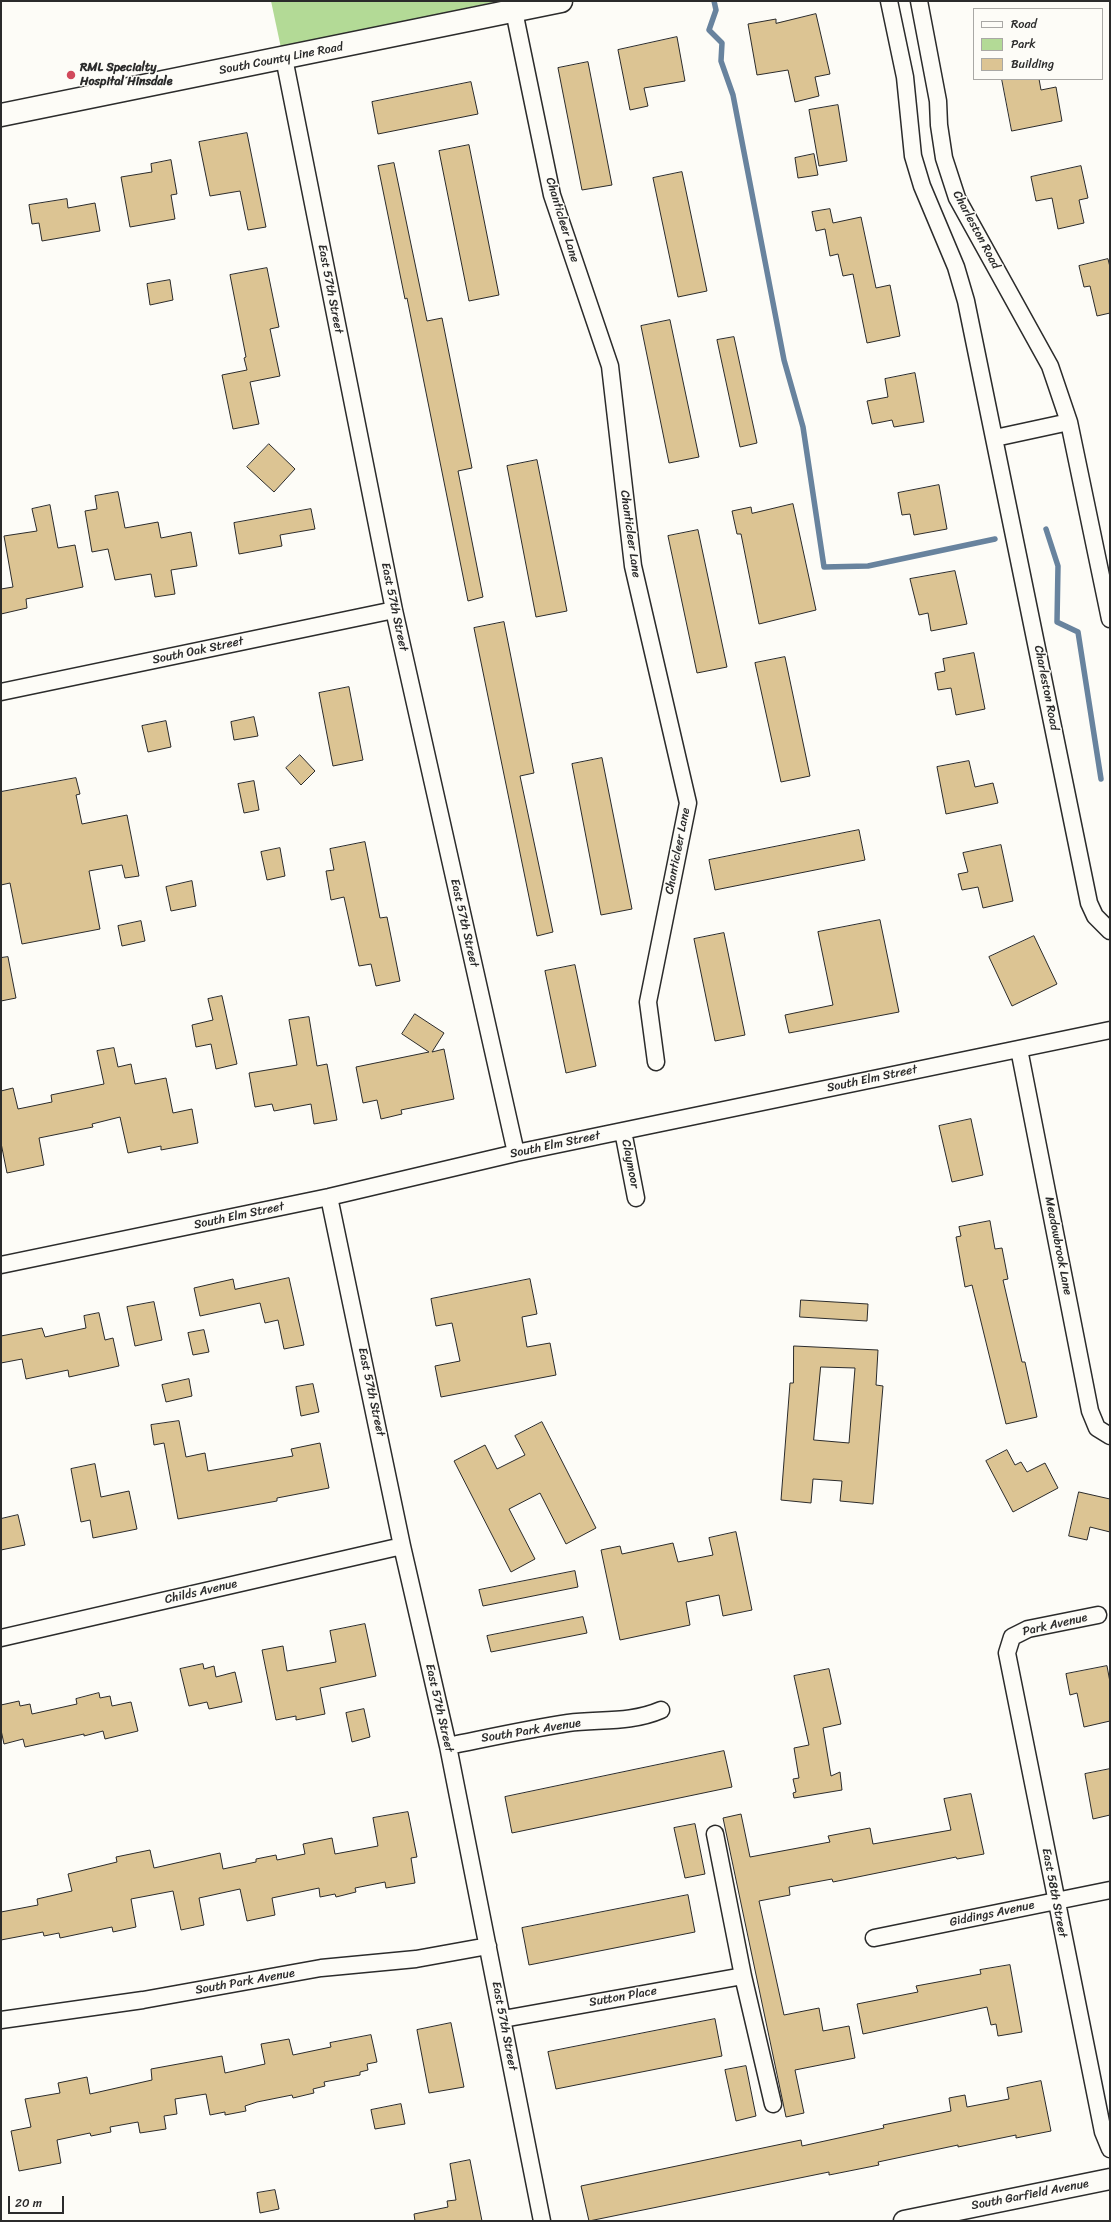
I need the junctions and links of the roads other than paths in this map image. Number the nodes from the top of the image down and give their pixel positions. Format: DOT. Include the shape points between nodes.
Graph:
graph roads {
  1 [pos="561,1"];
  2 [pos="889,1"];
  3 [pos="919,1"];
  4 [pos="514,11"];
  5 [pos="284,58"];
  6 [pos="1,115"];
  7 [pos="1069,422"];
  8 [pos="995,438"];
  9 [pos="394,610"];
  10 [pos="1110,619"];
  11 [pos="1,692"];
  12 [pos="1110,931"];
  13 [pos="1110,1030"];
  14 [pos="1019,1048"];
  15 [pos="656,1062"];
  16 [pos="623,1131"];
  17 [pos="516,1153"];
  18 [pos="329,1197"];
  19 [pos="636,1198"];
  20 [pos="1,1265"];
  21 [pos="1110,1436"];
  22 [pos="402,1546"];
  23 [pos="1098,1615"];
  24 [pos="1012,1637"];
  25 [pos="1,1638"];
  26 [pos="661,1710"];
  27 [pos="448,1746"];
  28 [pos="715,1834"];
  29 [pos="1110,1890"];
  30 [pos="1056,1901"];
  31 [pos="874,1938"];
  32 [pos="488,1946"];
  33 [pos="743,1976"];
  34 [pos="503,2019"];
  35 [pos="1,2020"];
  36 [pos="773,2104"];
  37 [pos="1110,2149"];
  38 [pos="1110,2179"];
  39 [pos="542,2221"];
  40 [pos="904,2221"];
  1 -- 4 [label="main road, South County Line Road"];
  2 -- 8 [label="street, Charleston Road" via="905,77 913,156 966,301"];
  3 -- 7 [label="street, Charleston Road" via="938,101 944,158 951,182 957,198 1050,366"];
  4 -- 5 [label="main road, South County Line Road"];
  4 -- 15 [label="street, Chanticleer Lane" via="552,195 610,366 633,566 688,803 648,1002"];
  5 -- 6 [label="main road, South County Line Road"];
  5 -- 9 [label="street, East 57th Street"];
  7 -- 8 [label="street"];
  7 -- 10 [label="street, Charleston Road"];
  8 -- 12 [label="street, Charleston Road" via="1089,903 1094,916"];
  9 -- 11 [label="street, South Oak Street"];
  9 -- 17 [label="street, East 57th Street"];
  13 -- 14 [label="street, South Elm Street"];
  14 -- 16 [label="street, South Elm Street"];
  14 -- 21 [label="street, Meadowbrook Lane" via="1090,1411 1097,1428"];
  16 -- 17 [label="street, South Elm Street"];
  16 -- 19 [label="street, Claymoor"];
  17 -- 18 [label="street, South Elm Street"];
  18 -- 20 [label="street, South Elm Street"];
  18 -- 22 [label="street, East 57th Street"];
  22 -- 25 [label="street, Childs Avenue"];
  22 -- 27 [label="street, East 57th Street"];
  23 -- 24 [label="street, Park Avenue" via="1028,1629"];
  24 -- 30 [label="street, East 58th Street" via="1007,1653"];
  26 -- 27 [label="street, South Park Avenue" via="647,1716 621,1721 570,1723"];
  27 -- 32 [label="street, East 57th Street"];
  28 -- 33 [label="street"];
  29 -- 30 [label="street, Giddings Avenue"];
  30 -- 31 [label="street, Giddings Avenue"];
  30 -- 37 [label="street, East 58th Street" via="1103,2132"];
  32 -- 34 [label="street, East 57th Street"];
  32 -- 35 [label="street, South Park Avenue" via="416,1959 321,1968 143,2000"];
  33 -- 34 [label="street, Sutton Place"];
  33 -- 36 [label="street"];
  34 -- 39 [label="street, East 57th Street"];
  38 -- 40 [label="street, South Garfield Avenue"];
}
